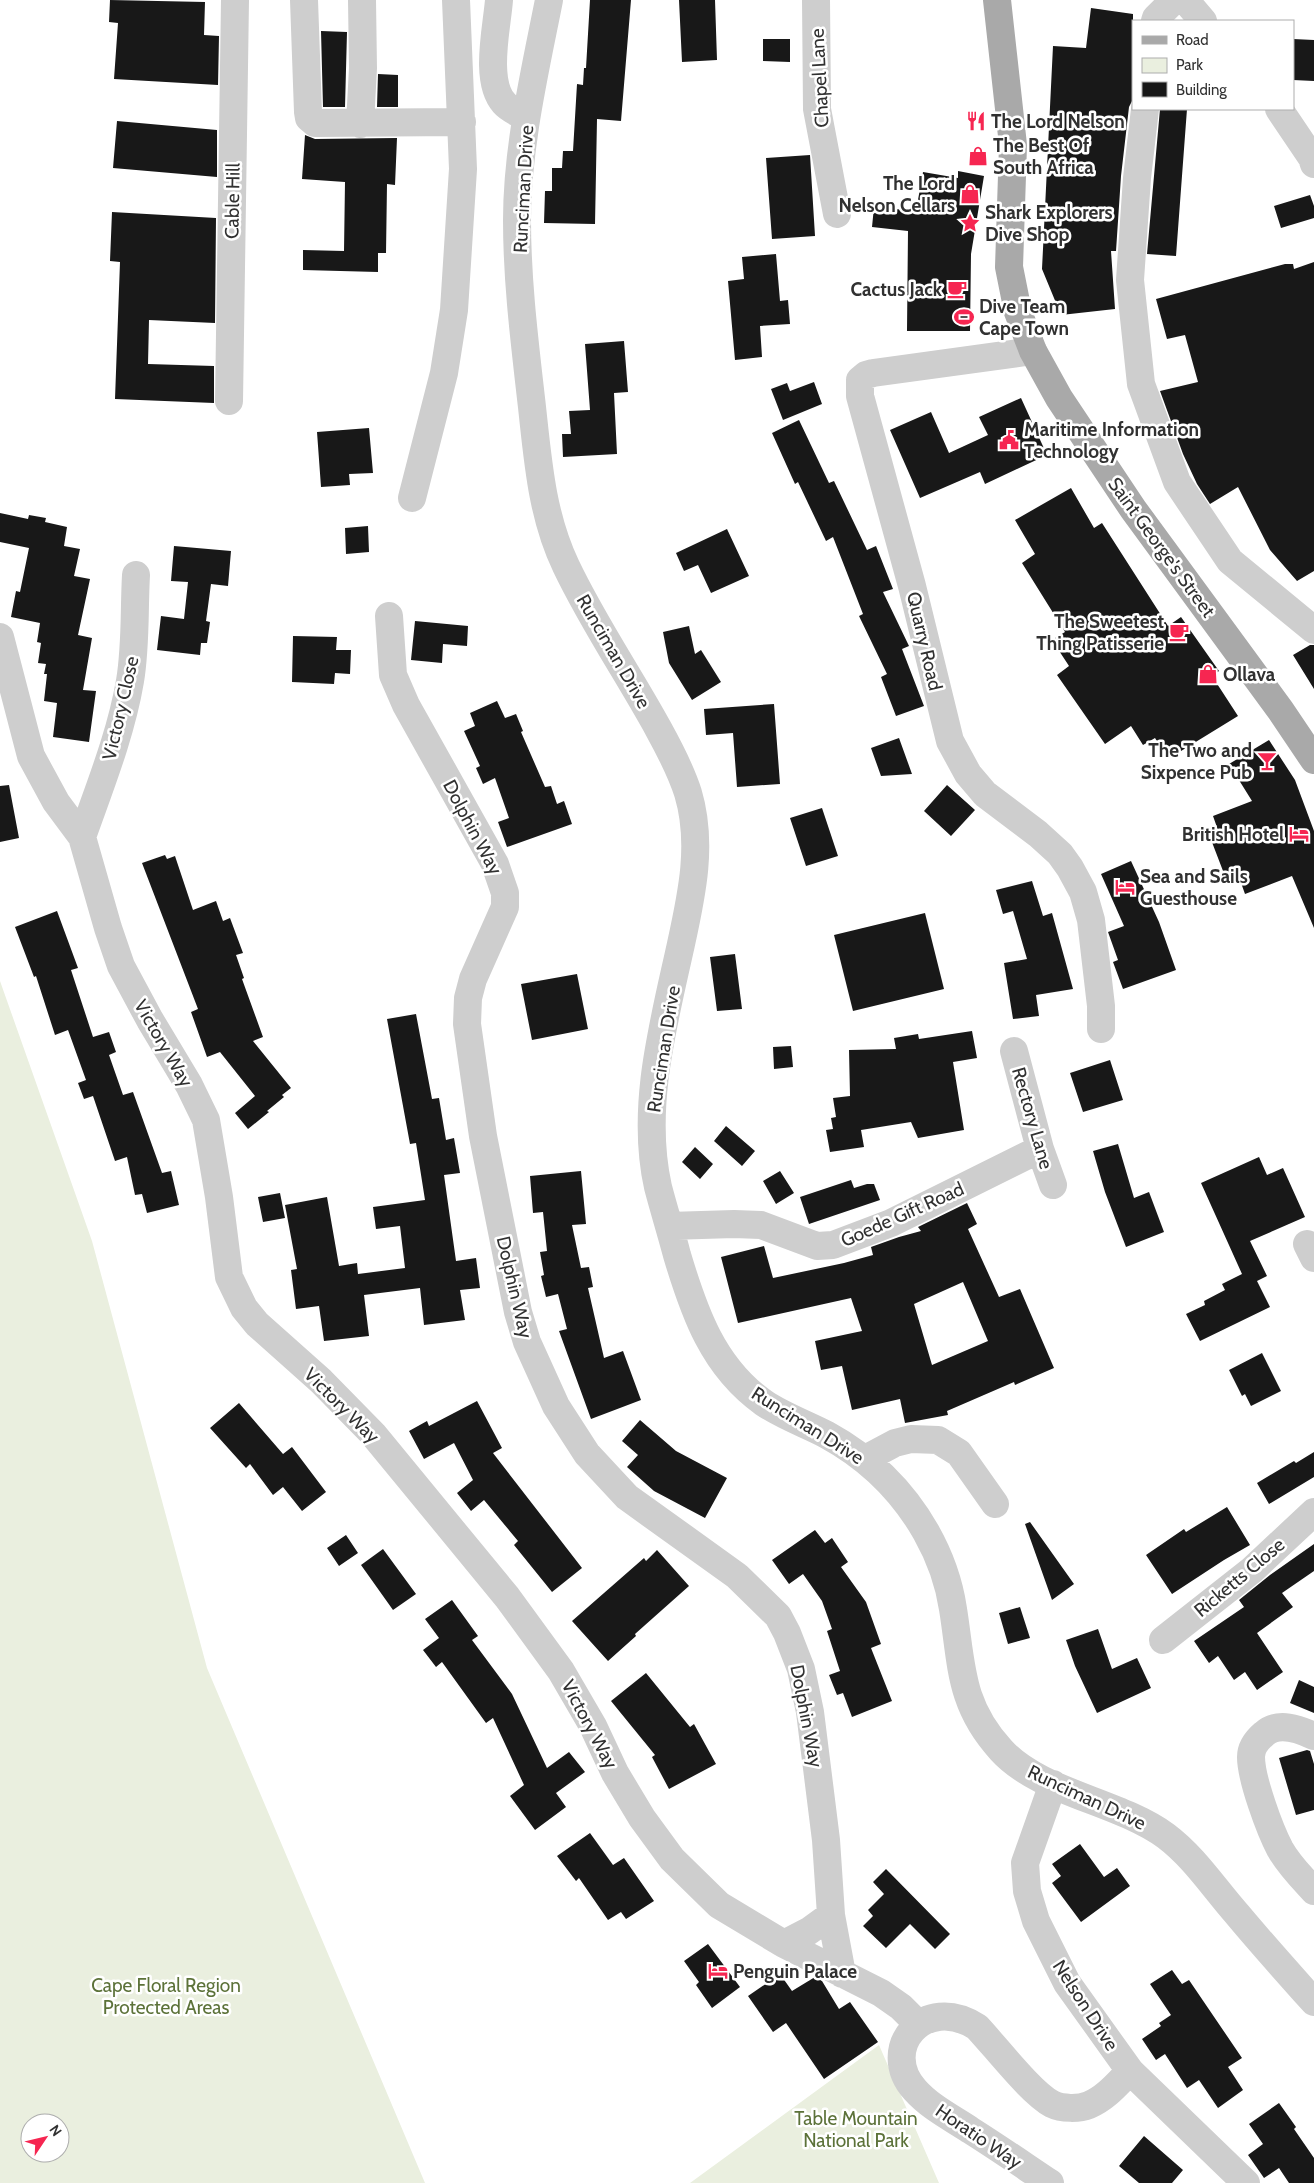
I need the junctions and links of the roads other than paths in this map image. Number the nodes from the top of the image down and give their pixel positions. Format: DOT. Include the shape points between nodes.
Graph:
graph roads {
  1 [pos="235,0"];
  2 [pos="304,0"];
  3 [pos="362,0"];
  4 [pos="456,0"];
  5 [pos="499,0"];
  6 [pos="549,0"];
  7 [pos="816,0"];
  8 [pos="997,0"];
  9 [pos="1174,0"];
  10 [pos="1185,0"];
  11 [pos="1155,20"];
  12 [pos="1202,20"];
  13 [pos="1145,110"];
  14 [pos="1280,110"];
  15 [pos="526,118"];
  16 [pos="462,122"];
  17 [pos="360,124"];
  18 [pos="1314,164"];
  19 [pos="837,214"];
  20 [pos="1033,351"];
  21 [pos="229,401"];
  22 [pos="412,498"];
  23 [pos="136,574"];
  24 [pos="389,616"];
  25 [pos="1314,630"];
  26 [pos="0,637"];
  27 [pos="1314,760"];
  28 [pos="82,837"];
  29 [pos="1101,1029"];
  30 [pos="1014,1051"];
  31 [pos="1040,1149"];
  32 [pos="1053,1186"];
  33 [pos="669,1226"];
  34 [pos="865,1459"];
  35 [pos="995,1504"];
  36 [pos="1314,1512"];
  37 [pos="1163,1640"];
  38 [pos="1314,1736"];
  39 [pos="1053,1784"];
  40 [pos="1314,1891"];
  41 [pos="831,1915"];
  42 [pos="784,1944"];
  43 [pos="842,1974"];
  44 [pos="1314,2002"];
  45 [pos="918,2024"];
  46 [pos="1130,2070"];
  47 [pos="1050,2183"];
  48 [pos="1246,2183"];
  1 -- 21 [label="street, Cable Hill"];
  2 -- 17 [label="street" via="309,118 315,124"];
  3 -- 17 [label="street"];
  4 -- 16 [label="street"];
  5 -- 15 [label="street" via="494,80 505,105"];
  6 -- 15 [label="street, Runciman Drive"];
  7 -- 19 [label="street, Chapel Lane" via="817,109"];
  8 -- 20 [label="main road, Saint George's Street" via="1013,145 1009,266 1018,312"];
  9 -- 11 [label="street"];
  10 -- 12 [label="street"];
  13 -- 25 [label="street" via="1130,280 1141,384 1177,482 1230,561"];
  14 -- 18 [label="street"];
  15 -- 33 [label="street, Runciman Drive" via="517,214 519,289 543,498 566,566 678,766 688,792 695,831 696,861 689,910 653,1096 652,1143 657,1181"];
  16 -- 17 [label="street"];
  16 -- 22 [label="street" via="463,169 454,310 444,373"];
  20 -- 27 [label="main road, Saint George's Street" via="1059,398 1133,509"];
  20 -- 29 [label="street, Quarry Road" via="873,373 860,380 860,396 950,741 968,774 985,794 1060,854 1083,892 1091,920"];
  23 -- 28 [label="street, Victory Close" via="130,682 109,761"];
  24 -- 41 [label="street, Dolphin Way" via="393,675 406,705 495,864 505,893 505,907 473,979 466,1024 483,1136 518,1312 527,1342 556,1406 587,1454 627,1497 738,1576 778,1616 801,1669 810,1712 826,1840"];
  26 -- 28 [label="street, Victory Way" via="32,756 49,790"];
  28 -- 42 [label="street, Victory Way" via="121,966 206,1120 229,1277 244,1308 373,1434 507,1597 562,1671 615,1773 672,1859 719,1905"];
  30 -- 31 [label="street, Rectory Lane"];
  31 -- 32 [label="street, Rectory Lane"];
  31 -- 33 [label="street, Goede Gift Road" via="891,1223 833,1245 817,1246 761,1225"];
  33 -- 34 [label="street, Runciman Drive" via="692,1306 710,1344 732,1374 763,1402"];
  34 -- 35 [label="street" via="894,1443 938,1440 959,1453"];
  34 -- 39 [label="street, Runciman Drive" via="896,1488 929,1536 940,1561 953,1610 962,1681 979,1720 1011,1759"];
  36 -- 37 [label="street, Ricketts Close" via="1252,1570"];
  38 -- 40 [label="street" via="1301,1730 1273,1728 1257,1740 1251,1757 1263,1807 1280,1848"];
  39 -- 44 [label="street, Runciman Drive" via="1140,1819 1166,1836 1197,1866"];
  39 -- 46 [label="street, Nelson Drive" via="1025,1863 1027,1892 1036,1921 1067,1983"];
  41 -- 42 [label="street"];
  41 -- 43 [label="street, Dolphin Way"];
  42 -- 43 [label="street, Victory Way"];
  43 -- 45 [label="street, Victory Way" via="881,1993"];
  45 -- 46 [label="street" via="941,2015 966,2020 977,2027 1035,2090 1052,2104 1064,2107 1079,2108 1100,2099"];
  45 -- 47 [label="street, Horatio Way" via="906,2040 902,2057 914,2089 933,2106"];
  46 -- 48 [label="street, Nelson Drive"];
}
